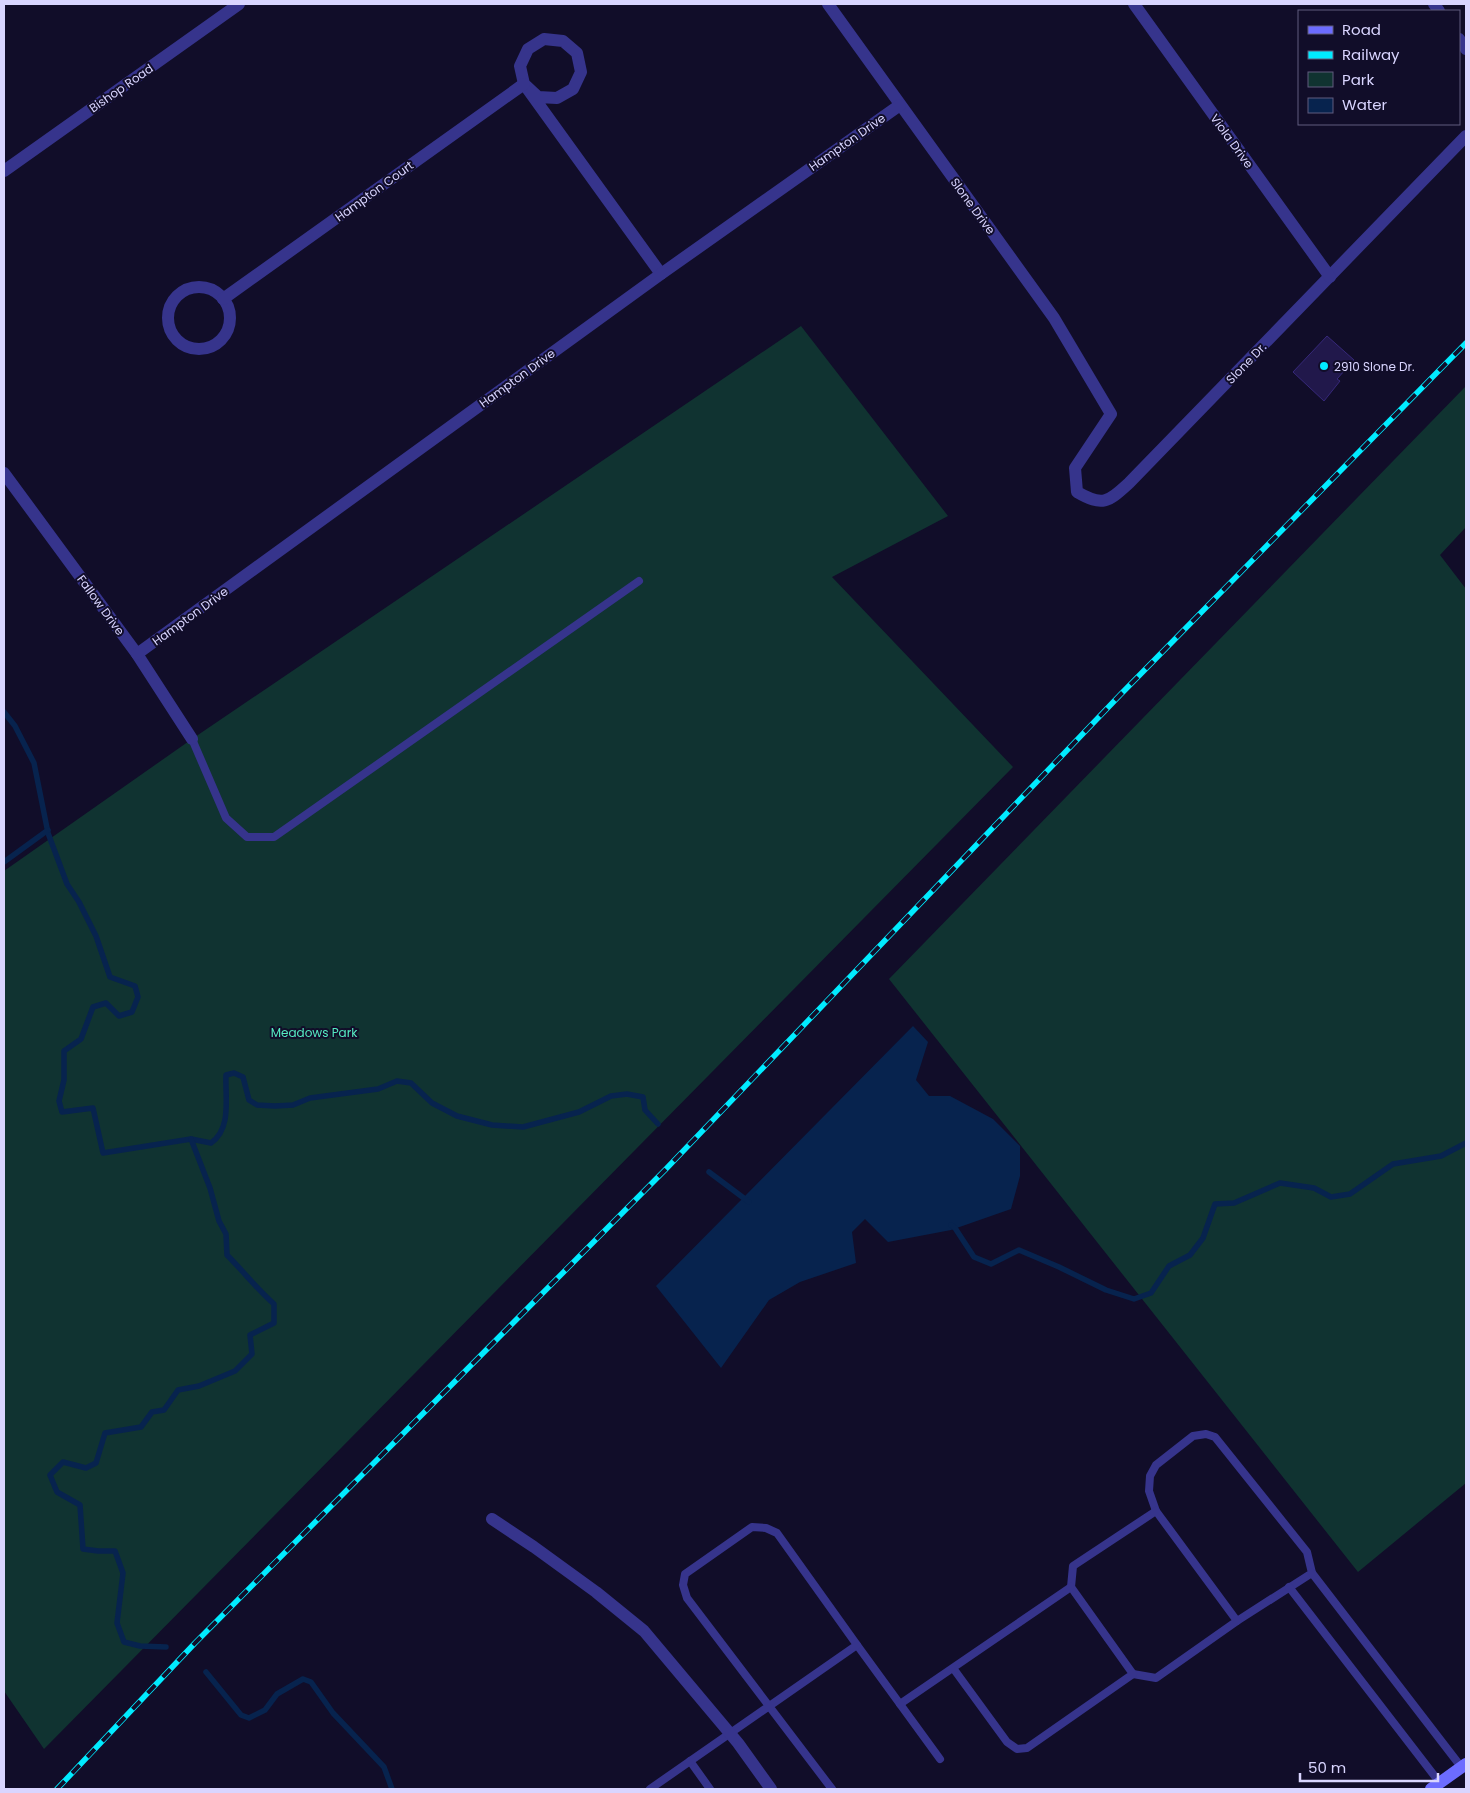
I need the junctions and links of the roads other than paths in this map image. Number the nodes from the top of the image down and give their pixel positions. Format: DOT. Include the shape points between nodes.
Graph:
graph roads {
  1 [pos="239,4"];
  2 [pos="828,4"];
  3 [pos="1134,4"];
  4 [pos="524,84"];
  5 [pos="900,104"];
  6 [pos="1466,136"];
  7 [pos="4,172"];
  8 [pos="661,274"];
  9 [pos="1330,277"];
  10 [pos="223,299"];
  11 [pos="1111,414"];
  12 [pos="4,473"];
  13 [pos="639,581"];
  14 [pos="137,654"];
  15 [pos="192,739"];
  16 [pos="1156,1511"];
  17 [pos="492,1519"];
  18 [pos="1312,1573"];
  19 [pos="1071,1587"];
  20 [pos="1289,1587"];
  21 [pos="1236,1621"];
  22 [pos="857,1645"];
  23 [pos="953,1668"];
  24 [pos="1133,1674"];
  25 [pos="900,1704"];
  26 [pos="768,1706"];
  27 [pos="730,1733"];
  28 [pos="940,1759"];
  29 [pos="690,1761"];
  30 [pos="1464,1766"];
  31 [pos="1435,1786"];
  32 [pos="650,1789"];
  33 [pos="710,1789"];
  34 [pos="771,1789"];
  35 [pos="832,1789"];
  1 -- 7 [label="street, Bishop Road"];
  2 -- 5 [label="street, Slone Drive"];
  3 -- 9 [label="street, Viola Drive"];
  4 -- 4 [label="street" via="538,97 557,98 565,94 573,89 581,72 577,54 563,41 544,39 528,49 520,66"];
  4 -- 8 [label="street"];
  4 -- 10 [label="street, Hampton Court"];
  5 -- 8 [label="street, Hampton Drive"];
  5 -- 11 [label="street, Slone Drive" via="1054,318"];
  6 -- 9 [label="street, Slone Dr."];
  8 -- 14 [label="street, Hampton Drive"];
  9 -- 11 [label="street, Slone Dr." via="1129,483 1112,498 1093,501 1077,492 1075,468"];
  10 -- 10 [label="street" via="230,315 227,333 214,346 197,350 180,344 170,330 168,312 176,297 191,288 209,289"];
  12 -- 14 [label="street, Fallow Drive"];
  13 -- 15 [label="lane" via="274,837 247,837 226,818"];
  14 -- 15 [label="street, Fallow Drive"];
  16 -- 18 [label="lane" via="1149,1491 1150,1476 1156,1465 1193,1436 1206,1434 1215,1437 1307,1552"];
  16 -- 19 [label="lane" via="1074,1566"];
  16 -- 21 [label="lane"];
  17 -- 27 [label="street" via="573,1575 644,1630"];
  18 -- 20 [label="lane"];
  18 -- 30 [label="lane"];
  19 -- 23 [label="lane"];
  19 -- 24 [label="lane"];
  20 -- 21 [label="lane"];
  20 -- 31 [label="lane"];
  21 -- 24 [label="lane" via="1156,1678"];
  22 -- 25 [label="lane"];
  22 -- 26 [label="lane"];
  22 -- 26 [label="lane" via="777,1533 766,1528 752,1528 685,1574 683,1585 687,1598"];
  23 -- 24 [label="lane" via="1007,1742 1017,1749 1027,1748"];
  23 -- 25 [label="lane"];
  25 -- 28 [label="lane"];
  26 -- 27 [label="lane"];
  26 -- 35 [label="lane"];
  27 -- 29 [label="lane"];
  27 -- 34 [label="street"];
  29 -- 32 [label="lane"];
  29 -- 33 [label="lane"];
  30 -- 31 [label="main road"];
}
